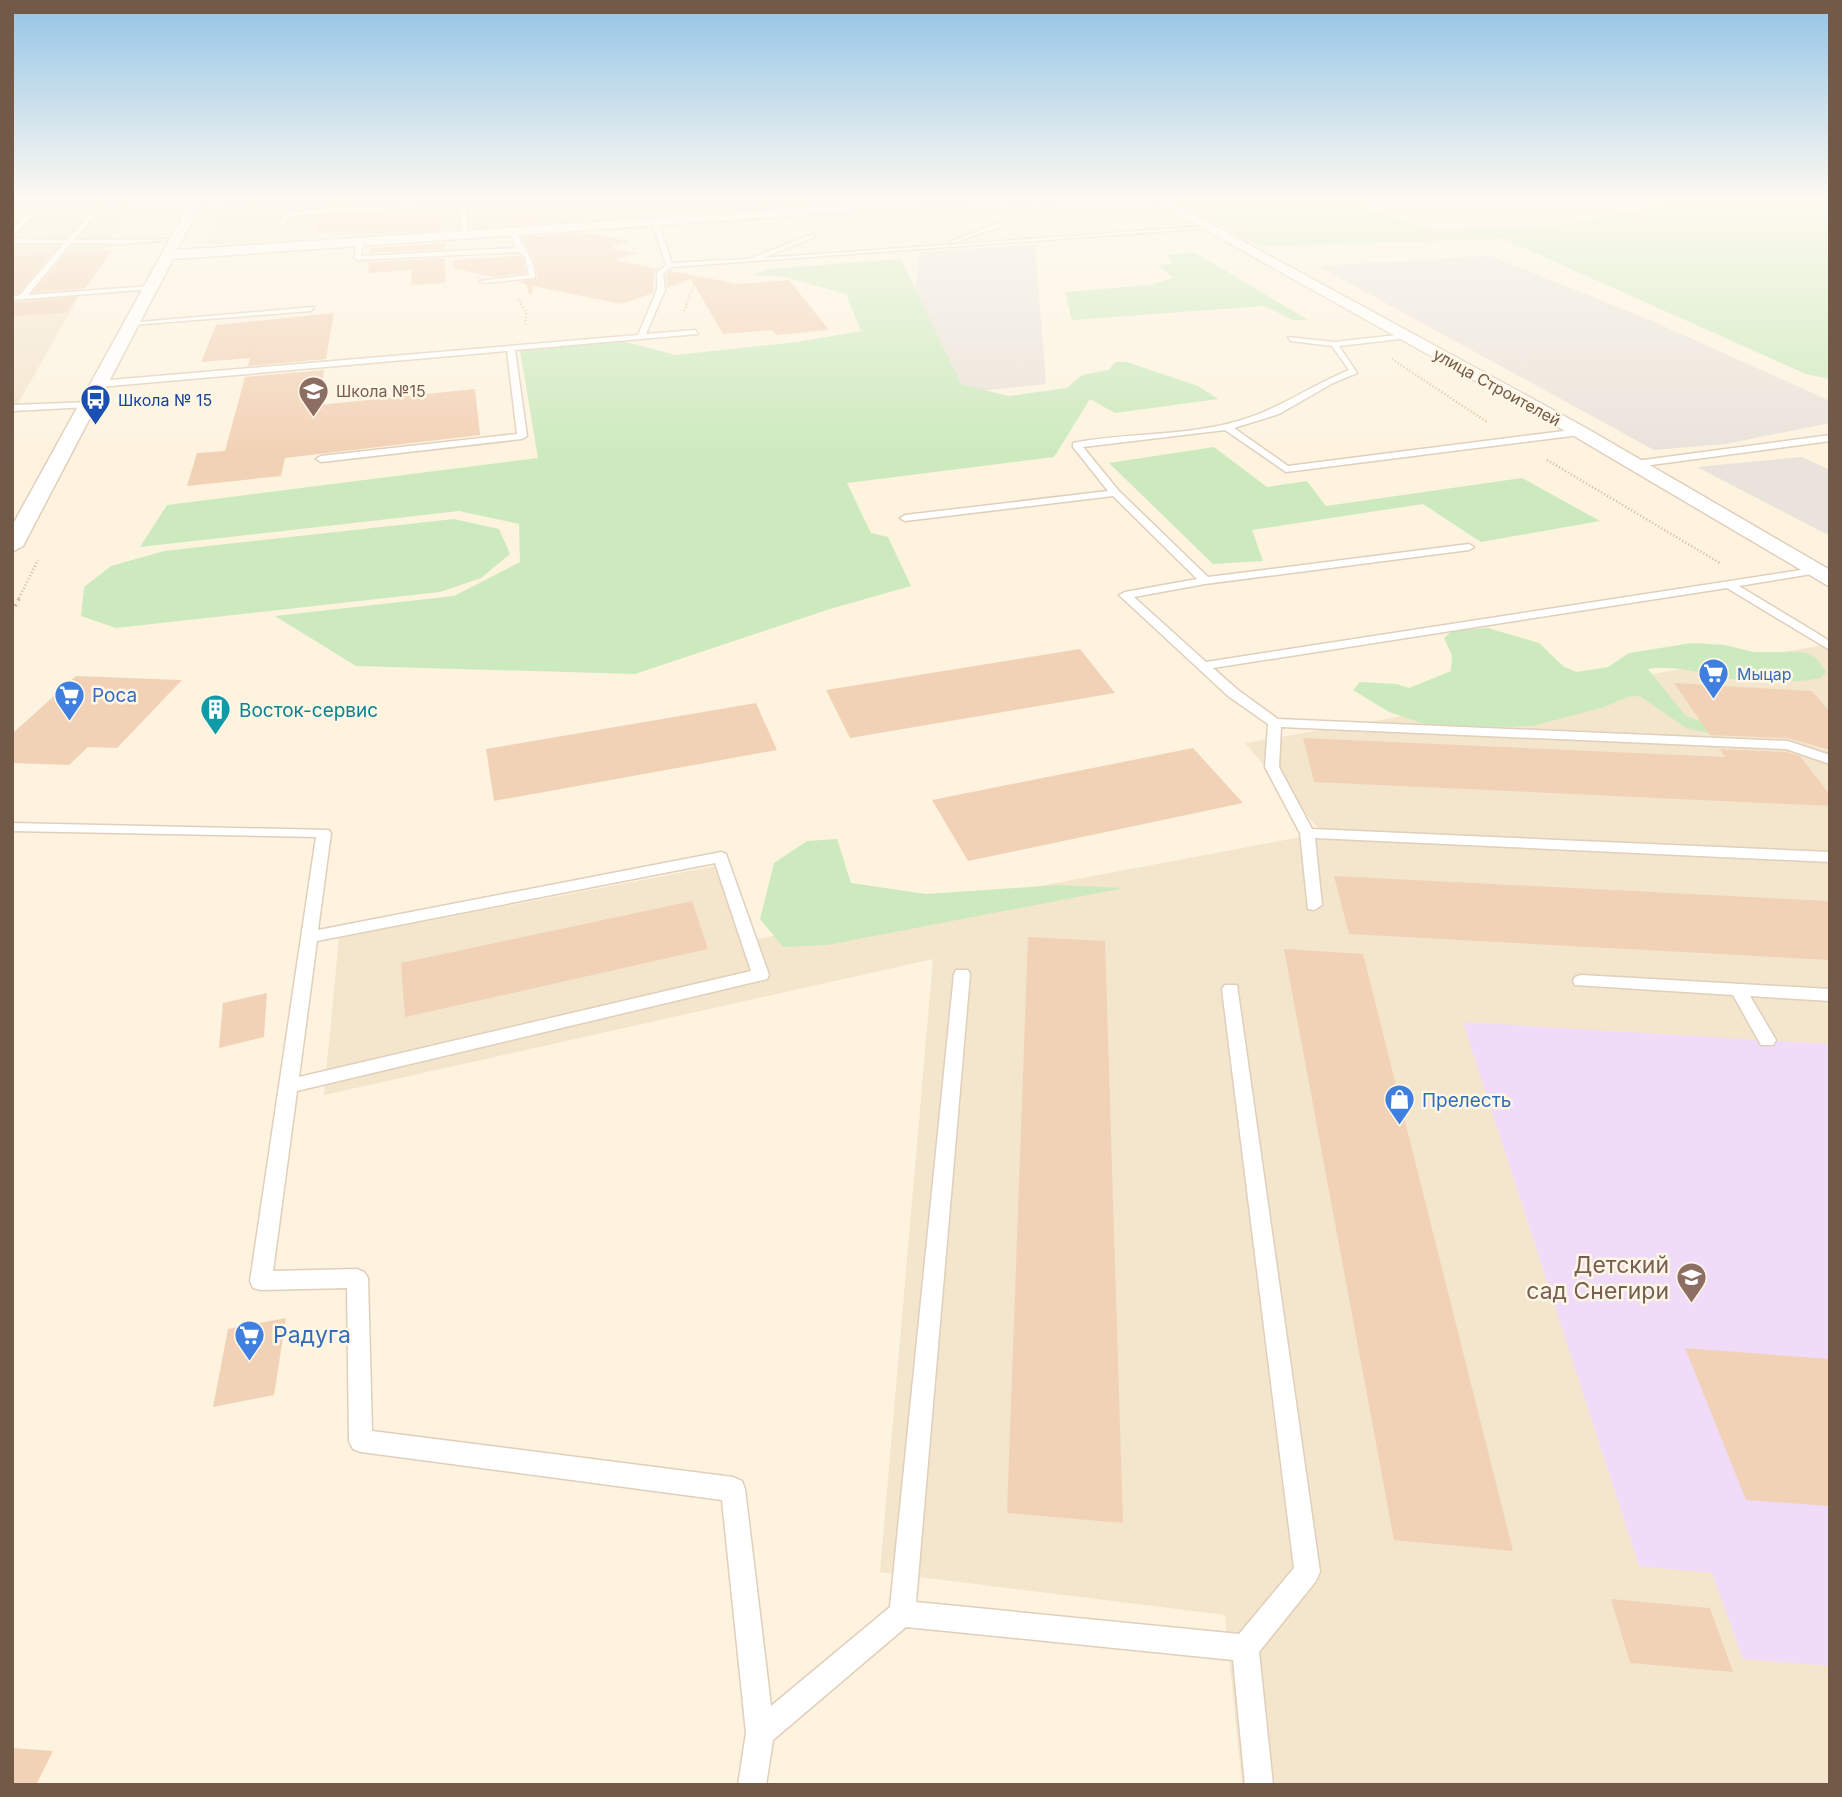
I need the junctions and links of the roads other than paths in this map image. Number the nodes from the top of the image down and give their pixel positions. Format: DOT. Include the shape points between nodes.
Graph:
graph roads {
  1 [pos="32,285"];
  2 [pos="152,285"];
  3 [pos="661,285"];
  4 [pos="1313,285"];
  5 [pos="150,288"];
  6 [pos="22,297"];
  7 [pos="12,298"];
  8 [pos="312,309"];
  9 [pos="132,323"];
  10 [pos="695,332"];
  11 [pos="1406,336"];
  12 [pos="640,337"];
  13 [pos="1291,339"];
  14 [pos="1334,344"];
  15 [pos="512,349"];
  16 [pos="99,384"];
  17 [pos="88,404"];
  18 [pos="12,408"];
  19 [pos="1227,427"];
  20 [pos="1580,432"];
  21 [pos="1830,438"];
  22 [pos="321,459"];
  23 [pos="1636,464"];
  24 [pos="1115,493"];
  25 [pos="905,518"];
  26 [pos="12,546"];
  27 [pos="1469,547"];
  28 [pos="1822,575"];
  29 [pos="1205,581"];
  30 [pos="1728,584"];
  31 [pos="1830,646"];
  32 [pos="1205,666"];
  33 [pos="1275,723"];
  34 [pos="1830,760"];
  35 [pos="12,827"];
  36 [pos="1307,833"];
  37 [pos="1830,856"];
  38 [pos="1314,905"];
  39 [pos="309,937"];
  40 [pos="962,974"];
  41 [pos="1581,981"];
  42 [pos="1231,989"];
  43 [pos="1738,990"];
  44 [pos="1830,995"];
  45 [pos="1767,1040"];
  46 [pos="288,1086"];
  47 [pos="902,1614"];
  48 [pos="1245,1648"];
  49 [pos="760,1733"];
  50 [pos="752,1785"];
  51 [pos="1259,1785"];
  1 -- 6 [label="lane"];
  2 -- 5 [label="street"];
  3 -- 12 [label="lane"];
  4 -- 11 [label="street, улица Строителей"];
  5 -- 6 [label="lane"];
  5 -- 9 [label="street"];
  6 -- 7 [label="lane"];
  8 -- 9 [label="lane"];
  9 -- 16 [label="street"];
  10 -- 12 [label="lane"];
  11 -- 14 [label="lane"];
  11 -- 20 [label="street, улица Строителей"];
  12 -- 15 [label="lane"];
  13 -- 14 [label="lane"];
  14 -- 19 [label="lane" via="1354,371 1276,412"];
  15 -- 16 [label="lane"];
  15 -- 22 [label="lane" via="522,436"];
  16 -- 17 [label="street"];
  17 -- 18 [label="lane"];
  17 -- 26 [label="street"];
  19 -- 20 [label="lane" via="1286,469"];
  19 -- 24 [label="lane" via="1076,445"];
  20 -- 23 [label="street, улица Строителей"];
  21 -- 23 [label="lane"];
  23 -- 28 [label="street, улица Строителей"];
  24 -- 25 [label="lane"];
  24 -- 29 [label="lane"];
  27 -- 29 [label="lane"];
  28 -- 30 [label="lane"];
  29 -- 32 [label="lane" via="1125,595"];
  30 -- 31 [label="lane"];
  30 -- 32 [label="lane"];
  32 -- 33 [label="lane"];
  33 -- 34 [label="lane" via="1787,745"];
  33 -- 36 [label="lane" via="1272,767"];
  35 -- 39 [label="lane" via="324,834"];
  36 -- 37 [label="lane"];
  36 -- 38 [label="lane"];
  39 -- 46 [label="lane"];
  39 -- 46 [label="lane" via="721,858 761,975"];
  40 -- 47 [label="lane"];
  41 -- 43 [label="lane"];
  42 -- 48 [label="lane" via="1307,1572"];
  43 -- 44 [label="lane"];
  43 -- 45 [label="lane"];
  46 -- 49 [label="lane" via="261,1281 357,1278 361,1441 733,1489"];
  47 -- 48 [label="lane"];
  47 -- 49 [label="lane"];
  48 -- 51 [label="lane"];
  49 -- 50 [label="lane"];
}
